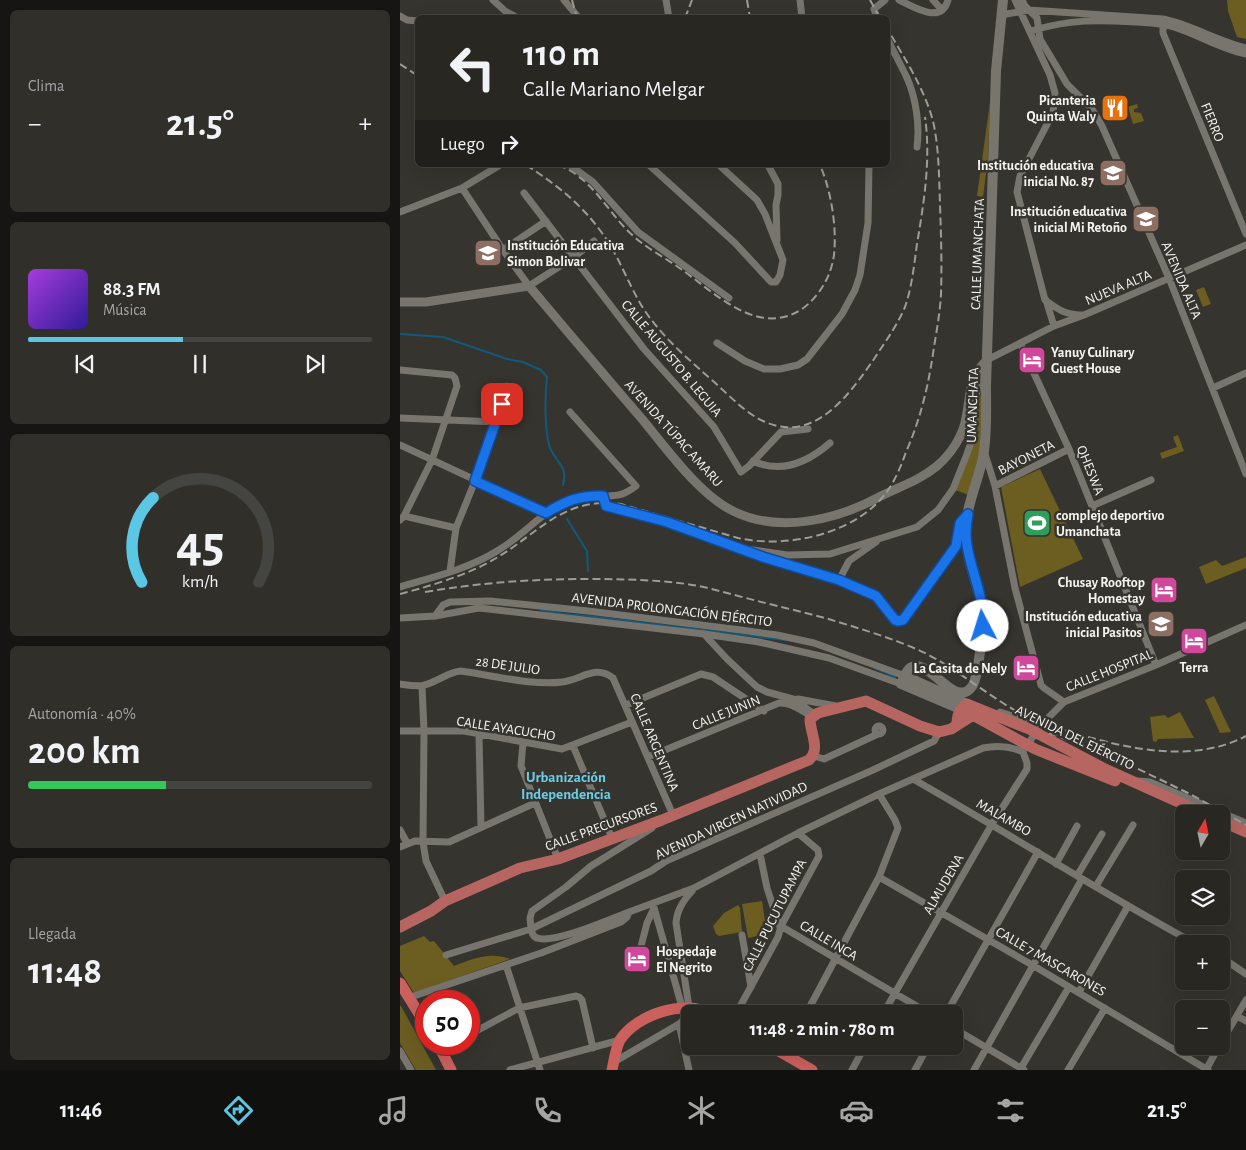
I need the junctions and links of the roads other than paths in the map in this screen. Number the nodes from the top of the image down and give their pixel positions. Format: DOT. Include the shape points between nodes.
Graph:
graph roads {
  1 [pos="493,0"];
  2 [pos="564,0"];
  3 [pos="666,0"];
  4 [pos="800,0"];
  5 [pos="885,0"];
  6 [pos="899,0"];
  7 [pos="933,0"];
  8 [pos="948,0"];
  9 [pos="1004,0"];
  10 [pos="1015,0"];
  11 [pos="1022,0"];
  12 [pos="942,10"];
  13 [pos="1029,10"];
  14 [pos="1019,11"];
  15 [pos="513,15"];
  16 [pos="576,15"];
  17 [pos="668,15"];
  18 [pos="802,15"];
  19 [pos="876,15"];
  20 [pos="1001,15"];
  21 [pos="400,16"];
  22 [pos="415,22"];
  23 [pos="1163,22"];
  24 [pos="1038,30"];
  25 [pos="1029,32"];
  26 [pos="890,44"];
  27 [pos="1246,48"];
  28 [pos="1246,54"];
  29 [pos="1067,84"];
  30 [pos="1056,93"];
  31 [pos="917,147"];
  32 [pos="497,167"];
  33 [pos="573,167"];
  34 [pos="650,167"];
  35 [pos="721,167"];
  36 [pos="769,167"];
  37 [pos="869,167"];
  38 [pos="464,191"];
  39 [pos="524,193"];
  40 [pos="776,206"];
  41 [pos="400,212"];
  42 [pos="765,214"];
  43 [pos="546,220"];
  44 [pos="1246,234"];
  45 [pos="594,241"];
  46 [pos="777,245"];
  47 [pos="1246,245"];
  48 [pos="503,250"];
  49 [pos="574,258"];
  50 [pos="1169,278"];
  51 [pos="529,286"];
  52 [pos="729,298"];
  53 [pos="1046,300"];
  54 [pos="400,302"];
  55 [pos="1084,315"];
  56 [pos="1054,326"];
  57 [pos="717,343"];
  58 [pos="1020,343"];
  59 [pos="983,363"];
  60 [pos="400,370"];
  61 [pos="1246,373"];
  62 [pos="507,386"];
  63 [pos="1213,388"];
  64 [pos="570,412"];
  65 [pos="400,418"];
  66 [pos="446,421"];
  67 [pos="496,422"];
  68 [pos="808,429"];
  69 [pos="830,443"];
  70 [pos="400,445"];
  71 [pos="1069,449"];
  72 [pos="984,452"];
  73 [pos="432,460"];
  74 [pos="754,461"];
  75 [pos="1246,474"];
  76 [pos="1151,480"];
  77 [pos="475,481"];
  78 [pos="995,486"];
  79 [pos="603,496"];
  80 [pos="1092,506"];
  81 [pos="546,513"];
  82 [pos="968,514"];
  83 [pos="402,518"];
  84 [pos="456,528"];
  85 [pos="881,539"];
  86 [pos="739,548"];
  87 [pos="450,571"];
  88 [pos="839,580"];
  89 [pos="400,587"];
  90 [pos="435,616"];
  91 [pos="400,618"];
  92 [pos="1246,625"];
  93 [pos="704,634"];
  94 [pos="1156,665"];
  95 [pos="613,678"];
  96 [pos="903,680"];
  97 [pos="400,684"];
  98 [pos="422,686"];
  99 [pos="793,699"];
  100 [pos="1064,702"];
  101 [pos="626,706"];
  102 [pos="842,707"];
  103 [pos="969,709"];
  104 [pos="764,710"];
  105 [pos="814,715"];
  106 [pos="632,722"];
  107 [pos="1040,726"];
  108 [pos="400,731"];
  109 [pos="424,731"];
  110 [pos="939,732"];
  111 [pos="479,734"];
  112 [pos="878,734"];
  113 [pos="523,743"];
  114 [pos="573,746"];
  115 [pos="1024,750"];
  116 [pos="814,756"];
  117 [pos="648,757"];
  118 [pos="912,779"];
  119 [pos="1132,782"];
  120 [pos="879,794"];
  121 [pos="535,803"];
  122 [pos="1184,805"];
  123 [pos="1175,808"];
  124 [pos="668,818"];
  125 [pos="1246,823"];
  126 [pos="992,824"];
  127 [pos="1230,825"];
  128 [pos="1077,826"];
  129 [pos="1133,826"];
  130 [pos="481,827"];
  131 [pos="400,830"];
  132 [pos="1230,832"];
  133 [pos="1246,832"];
  134 [pos="798,833"];
  135 [pos="1102,834"];
  136 [pos="612,838"];
  137 [pos="1246,838"];
  138 [pos="423,842"];
  139 [pos="403,845"];
  140 [pos="1038,852"];
  141 [pos="760,854"];
  142 [pos="558,859"];
  143 [pos="1056,864"];
  144 [pos="880,877"];
  145 [pos="1079,877"];
  146 [pos="1096,886"];
  147 [pos="694,888"];
  148 [pos="445,902"];
  149 [pos="654,906"];
  150 [pos="1128,906"];
  151 [pos="629,912"];
  152 [pos="941,912"];
  153 [pos="781,926"];
  154 [pos="400,927"];
  155 [pos="530,929"];
  156 [pos="742,935"];
  157 [pos="1180,935"];
  158 [pos="987,939"];
  159 [pos="446,955"];
  160 [pos="638,958"];
  161 [pos="836,958"];
  162 [pos="1230,963"];
  163 [pos="506,965"];
  164 [pos="1034,966"];
  165 [pos="1246,974"];
  166 [pos="400,983"];
  167 [pos="751,987"];
  168 [pos="1069,987"];
  169 [pos="1079,992"];
  170 [pos="895,993"];
  171 [pos="408,998"];
  172 [pos="1246,1000"];
  173 [pos="688,1005"];
  174 [pos="689,1005"];
  175 [pos="741,1005"];
  176 [pos="811,1005"];
  177 [pos="888,1005"];
  178 [pos="915,1005"];
  179 [pos="951,1005"];
  180 [pos="415,1008"];
  181 [pos="519,1008"];
  182 [pos="1105,1008"];
  183 [pos="681,1010"];
  184 [pos="1237,1016"];
  185 [pos="681,1021"];
  186 [pos="1246,1021"];
  187 [pos="679,1024"];
  188 [pos="1230,1028"];
  189 [pos="480,1029"];
  190 [pos="963,1034"];
  191 [pos="620,1040"];
  192 [pos="593,1048"];
  193 [pos="987,1048"];
  194 [pos="400,1051"];
  195 [pos="444,1055"];
  196 [pos="792,1055"];
  197 [pos="860,1055"];
  198 [pos="923,1055"];
  199 [pos="1214,1055"];
  200 [pos="539,1066"];
  201 [pos="613,1066"];
  202 [pos="1023,1069"];
  203 [pos="411,1070"];
  204 [pos="451,1070"];
  205 [pos="510,1070"];
  206 [pos="689,1070"];
  207 [pos="812,1070"];
  208 [pos="852,1070"];
  209 [pos="915,1070"];
  210 [pos="974,1070"];
  211 [pos="1068,1070"];
  212 [pos="1207,1070"];
  1 -- 15 [label="street"];
  2 -- 16 [label="street"];
  3 -- 17 [label="street"];
  4 -- 18 [label="street"];
  5 -- 19 [label="street" via="874,9"];
  6 -- 12 [label="street" via="926,12"];
  7 -- 12 [label="street"];
  8 -- 12 [label="street"];
  9 -- 20 [label="main road, CALLE UMANCHATA"];
  10 -- 14 [label="street"];
  11 -- 13 [label="street, AVENIDA ALTA"];
  13 -- 14 [label="street"];
  13 -- 23 [label="street"];
  13 -- 24 [label="street, AVENIDA ALTA" via="1036,18"];
  14 -- 20 [label="street"];
  14 -- 25 [label="street"];
  20 -- 59 [label="main road, CALLE UMANCHATA"];
  21 -- 22 [label="street"];
  23 -- 24 [label="street" via="1082,20"];
  23 -- 27 [label="street" via="1184,25"];
  23 -- 28 [label="street"];
  23 -- 44 [label="street, FIERRO" via="1163,33"];
  24 -- 25 [label="street"];
  24 -- 29 [label="street, AVENIDA ALTA"];
  25 -- 30 [label="street"];
  26 -- 31 [label="street" via="912,94"];
  29 -- 30 [label="street"];
  29 -- 50 [label="street, AVENIDA ALTA" via="1092,109 1102,126"];
  30 -- 53 [label="street" via="1053,113 1020,176 1017,192"];
  32 -- 38 [label="street"];
  33 -- 52 [label="street" via="593,182 638,232"];
  34 -- 46 [label="street" via="734,243 771,282 777,281 782,260"];
  35 -- 42 [label="street" via="757,200"];
  36 -- 40 [label="street" via="778,184"];
  37 -- 57 [label="street" via="868,223 860,275 842,314 808,359 798,365 764,369"];
  38 -- 41 [label="street"];
  38 -- 48 [label="street, AVENIDA TÚPAC AMARU"];
  39 -- 43 [label="street, CALLE AUGUSTO B. LEGUIA"];
  40 -- 42 [label="street"];
  40 -- 46 [label="street"];
  42 -- 46 [label="street"];
  43 -- 48 [label="street"];
  43 -- 49 [label="street, CALLE AUGUSTO B. LEGUIA"];
  45 -- 49 [label="street"];
  47 -- 50 [label="street, NUEVA ALTA"];
  48 -- 51 [label="street, AVENIDA TÚPAC AMARU"];
  49 -- 51 [label="street"];
  49 -- 74 [label="street, CALLE AUGUSTO B. LEGUIA" via="644,349 714,426 741,472"];
  50 -- 55 [label="street, NUEVA ALTA"];
  50 -- 63 [label="street, AVENIDA ALTA"];
  51 -- 54 [label="street" via="426,302"];
  51 -- 59 [label="street, AVENIDA TÚPAC AMARU" via="703,489 734,512 763,520 786,522 841,514 918,480 949,453 961,435 969,390"];
  53 -- 55 [label="street" via="1070,315"];
  53 -- 56 [label="street"];
  55 -- 56 [label="street, NUEVA ALTA"];
  56 -- 58 [label="street, NUEVA ALTA"];
  58 -- 59 [label="street, NUEVA ALTA"];
  58 -- 71 [label="street, QHESWA"];
  59 -- 72 [label="main road, UMANCHATA"];
  59 -- 85 [label="street" via="972,439 953,489 938,510 917,527"];
  60 -- 66 [label="street" via="452,375 455,378 457,386"];
  61 -- 63 [label="street"];
  62 -- 67 [label="street"];
  63 -- 75 [label="street, AVENIDA ALTA"];
  64 -- 79 [label="street" via="636,486 625,494"];
  65 -- 66 [label="street"];
  66 -- 67 [label="street"];
  66 -- 73 [label="street"];
  67 -- 77 [label="street"];
  68 -- 74 [label="street" via="781,432"];
  69 -- 74 [label="street" via="804,461 766,467"];
  70 -- 73 [label="street"];
  71 -- 78 [label="street, BAYONETA"];
  71 -- 80 [label="street, QHESWA"];
  72 -- 78 [label="street, UMANCHATA"];
  72 -- 82 [label="main road"];
  73 -- 77 [label="street"];
  73 -- 83 [label="street"];
  76 -- 80 [label="street"];
  77 -- 81 [label="street"];
  77 -- 84 [label="street"];
  78 -- 100 [label="street, UMANCHATA" via="1015,588 1041,685"];
  79 -- 81 [label="street" via="574,498"];
  79 -- 86 [label="street" via="606,506 667,522"];
  80 -- 94 [label="street, QHESWA"];
  81 -- 87 [label="street" via="498,550"];
  82 -- 88 [label="street" via="960,523 956,546 903,620 895,620 876,596"];
  82 -- 96 [label="main road" via="967,547 984,616 974,684 965,692 956,692 918,666 911,667"];
  83 -- 84 [label="street"];
  84 -- 87 [label="street"];
  85 -- 86 [label="street" via="830,554 787,555"];
  85 -- 88 [label="street" via="849,561"];
  86 -- 88 [label="street"];
  87 -- 89 [label="street"];
  90 -- 91 [label="street, AVENIDA PROLONGACIÓN EJÉRCITO"];
  90 -- 93 [label="street, AVENIDA PROLONGACIÓN EJÉRCITO" via="479,608"];
  90 -- 96 [label="street, AVENIDA PROLONGACIÓN EJÉRCITO" via="443,605 450,602 490,602 777,634 814,643"];
  92 -- 94 [label="street, CALLE HOSPITAL"];
  93 -- 96 [label="street, AVENIDA PROLONGACIÓN EJÉRCITO" via="759,642 829,658"];
  93 -- 99 [label="street" via="757,687"];
  94 -- 100 [label="street, CALLE HOSPITAL"];
  95 -- 98 [label="street, 28 DE JULIO" via="606,672 595,672 548,684 461,671 451,672"];
  95 -- 101 [label="street, CALLE ARGENTINA"];
  96 -- 103 [label="main road, AVENIDA DEL EJÉRCITO"];
  97 -- 98 [label="street, 28 DE JULIO"];
  98 -- 109 [label="street"];
  99 -- 102 [label="street"];
  99 -- 105 [label="street"];
  100 -- 107 [label="street"];
  101 -- 104 [label="street" via="705,674"];
  101 -- 106 [label="street, CALLE ARGENTINA"];
  102 -- 105 [label="main road"];
  102 -- 110 [label="main road" via="868,702"];
  103 -- 107 [label="street" via="976,705"];
  103 -- 110 [label="main road" via="957,725"];
  103 -- 119 [label="main road, AVENIDA DEL EJÉRCITO" via="1029,729"];
  103 -- 123 [label="main road, AVENIDA DEL EJÉRCITO" via="1035,749"];
  104 -- 105 [label="street, CALLE JUNIN" via="786,703"];
  104 -- 117 [label="street, CALLE JUNIN"];
  105 -- 116 [label="main road" via="810,723"];
  106 -- 114 [label="street, CALLE AYACUCHO"];
  106 -- 117 [label="street, CALLE ARGENTINA"];
  107 -- 115 [label="street"];
  108 -- 109 [label="street, CALLE AYACUCHO"];
  109 -- 111 [label="street, CALLE AYACUCHO"];
  109 -- 138 [label="street"];
  110 -- 155 [label="street, AVENIDA VIRGEN NATIVIDAD" via="934,741 666,861"];
  111 -- 113 [label="street, CALLE AYACUCHO"];
  111 -- 130 [label="street"];
  112 -- 116 [label="street" via="824,759"];
  113 -- 114 [label="street, CALLE AYACUCHO" via="562,750"];
  113 -- 121 [label="street" via="521,766"];
  114 -- 136 [label="street"];
  115 -- 118 [label="street" via="995,745"];
  115 -- 126 [label="street, ALMUDENA" via="1027,769"];
  116 -- 124 [label="main road, CALLE PRECURSORES"];
  117 -- 124 [label="street, CALLE ARGENTINA"];
  118 -- 120 [label="street"];
  118 -- 126 [label="street, MALAMBO"];
  119 -- 122 [label="main road, AVENIDA DEL EJÉRCITO"];
  119 -- 125 [label="street" via="1146,781"];
  120 -- 134 [label="street"];
  120 -- 144 [label="street" via="898,824"];
  121 -- 130 [label="street"];
  121 -- 142 [label="street"];
  124 -- 136 [label="main road, CALLE PRECURSORES"];
  124 -- 155 [label="street" via="591,866 532,911"];
  126 -- 140 [label="street, MALAMBO"];
  126 -- 152 [label="street, ALMUDENA"];
  127 -- 133 [label="main road"];
  128 -- 143 [label="street"];
  129 -- 146 [label="street"];
  130 -- 138 [label="street" via="449,842"];
  131 -- 139 [label="street"];
  132 -- 137 [label="main road"];
  134 -- 141 [label="street"];
  134 -- 153 [label="street, CALLE PUCUTUPAMPA" via="818,850 819,856"];
  135 -- 145 [label="street"];
  136 -- 142 [label="main road, CALLE PRECURSORES"];
  138 -- 139 [label="street"];
  138 -- 148 [label="street" via="426,861"];
  140 -- 143 [label="street, MALAMBO"];
  140 -- 158 [label="street"];
  141 -- 147 [label="street"];
  141 -- 153 [label="street, CALLE INCA" via="767,888"];
  142 -- 148 [label="main road, CALLE PRECURSORES" via="520,868"];
  143 -- 145 [label="street, MALAMBO"];
  144 -- 152 [label="street, CALLE 7 MASCARONES"];
  144 -- 161 [label="street"];
  145 -- 146 [label="street, MALAMBO"];
  145 -- 164 [label="street"];
  146 -- 150 [label="street, MALAMBO"];
  147 -- 149 [label="street"];
  147 -- 174 [label="street" via="681,905 676,923"];
  148 -- 154 [label="main road, CALLE PRECURSORES"];
  149 -- 151 [label="street"];
  149 -- 160 [label="street"];
  149 -- 173 [label="street"];
  150 -- 157 [label="street, MALAMBO"];
  150 -- 169 [label="street"];
  151 -- 155 [label="street" via="550,939 533,936"];
  151 -- 163 [label="street" via="621,922"];
  152 -- 158 [label="street, CALLE 7 MASCARONES"];
  152 -- 170 [label="street, ALMUDENA"];
  153 -- 161 [label="street, CALLE INCA"];
  153 -- 167 [label="street, CALLE PUCUTUPAMPA"];
  155 -- 159 [label="street, AVENIDA VIRGEN NATIVIDAD"];
  156 -- 167 [label="street"];
  158 -- 164 [label="street, CALLE 7 MASCARONES"];
  158 -- 179 [label="street"];
  161 -- 170 [label="street, CALLE INCA"];
  161 -- 176 [label="street"];
  162 -- 165 [label="street"];
  163 -- 171 [label="street"];
  163 -- 181 [label="street"];
  164 -- 168 [label="street, CALLE 7 MASCARONES"];
  164 -- 193 [label="street"];
  166 -- 171 [label="highway"];
  167 -- 175 [label="street, CALLE PUCUTUPAMPA"];
  168 -- 169 [label="street, CALLE 7 MASCARONES"];
  168 -- 202 [label="street"];
  169 -- 182 [label="street, CALLE 7 MASCARONES"];
  170 -- 177 [label="street, ALMUDENA"];
  170 -- 178 [label="street, CALLE INCA"];
  171 -- 180 [label="highway"];
  172 -- 184 [label="street"];
  181 -- 189 [label="street"];
  181 -- 192 [label="street" via="580,997"];
  181 -- 200 [label="street"];
  182 -- 211 [label="street"];
  182 -- 212 [label="street, CALLE 7 MASCARONES"];
  183 -- 191 [label="highway" via="664,1011 649,1017"];
  184 -- 186 [label="street"];
  184 -- 188 [label="street"];
  185 -- 187 [label="street"];
  187 -- 201 [label="street"];
  187 -- 206 [label="street"];
  190 -- 193 [label="street"];
  191 -- 192 [label="street"];
  191 -- 201 [label="highway"];
  192 -- 200 [label="street"];
  193 -- 202 [label="street"];
  193 -- 210 [label="street"];
  194 -- 203 [label="street"];
  195 -- 204 [label="highway"];
  196 -- 207 [label="highway"];
  197 -- 208 [label="street"];
  198 -- 209 [label="street"];
  199 -- 212 [label="street"];
  200 -- 205 [label="street"];
}
